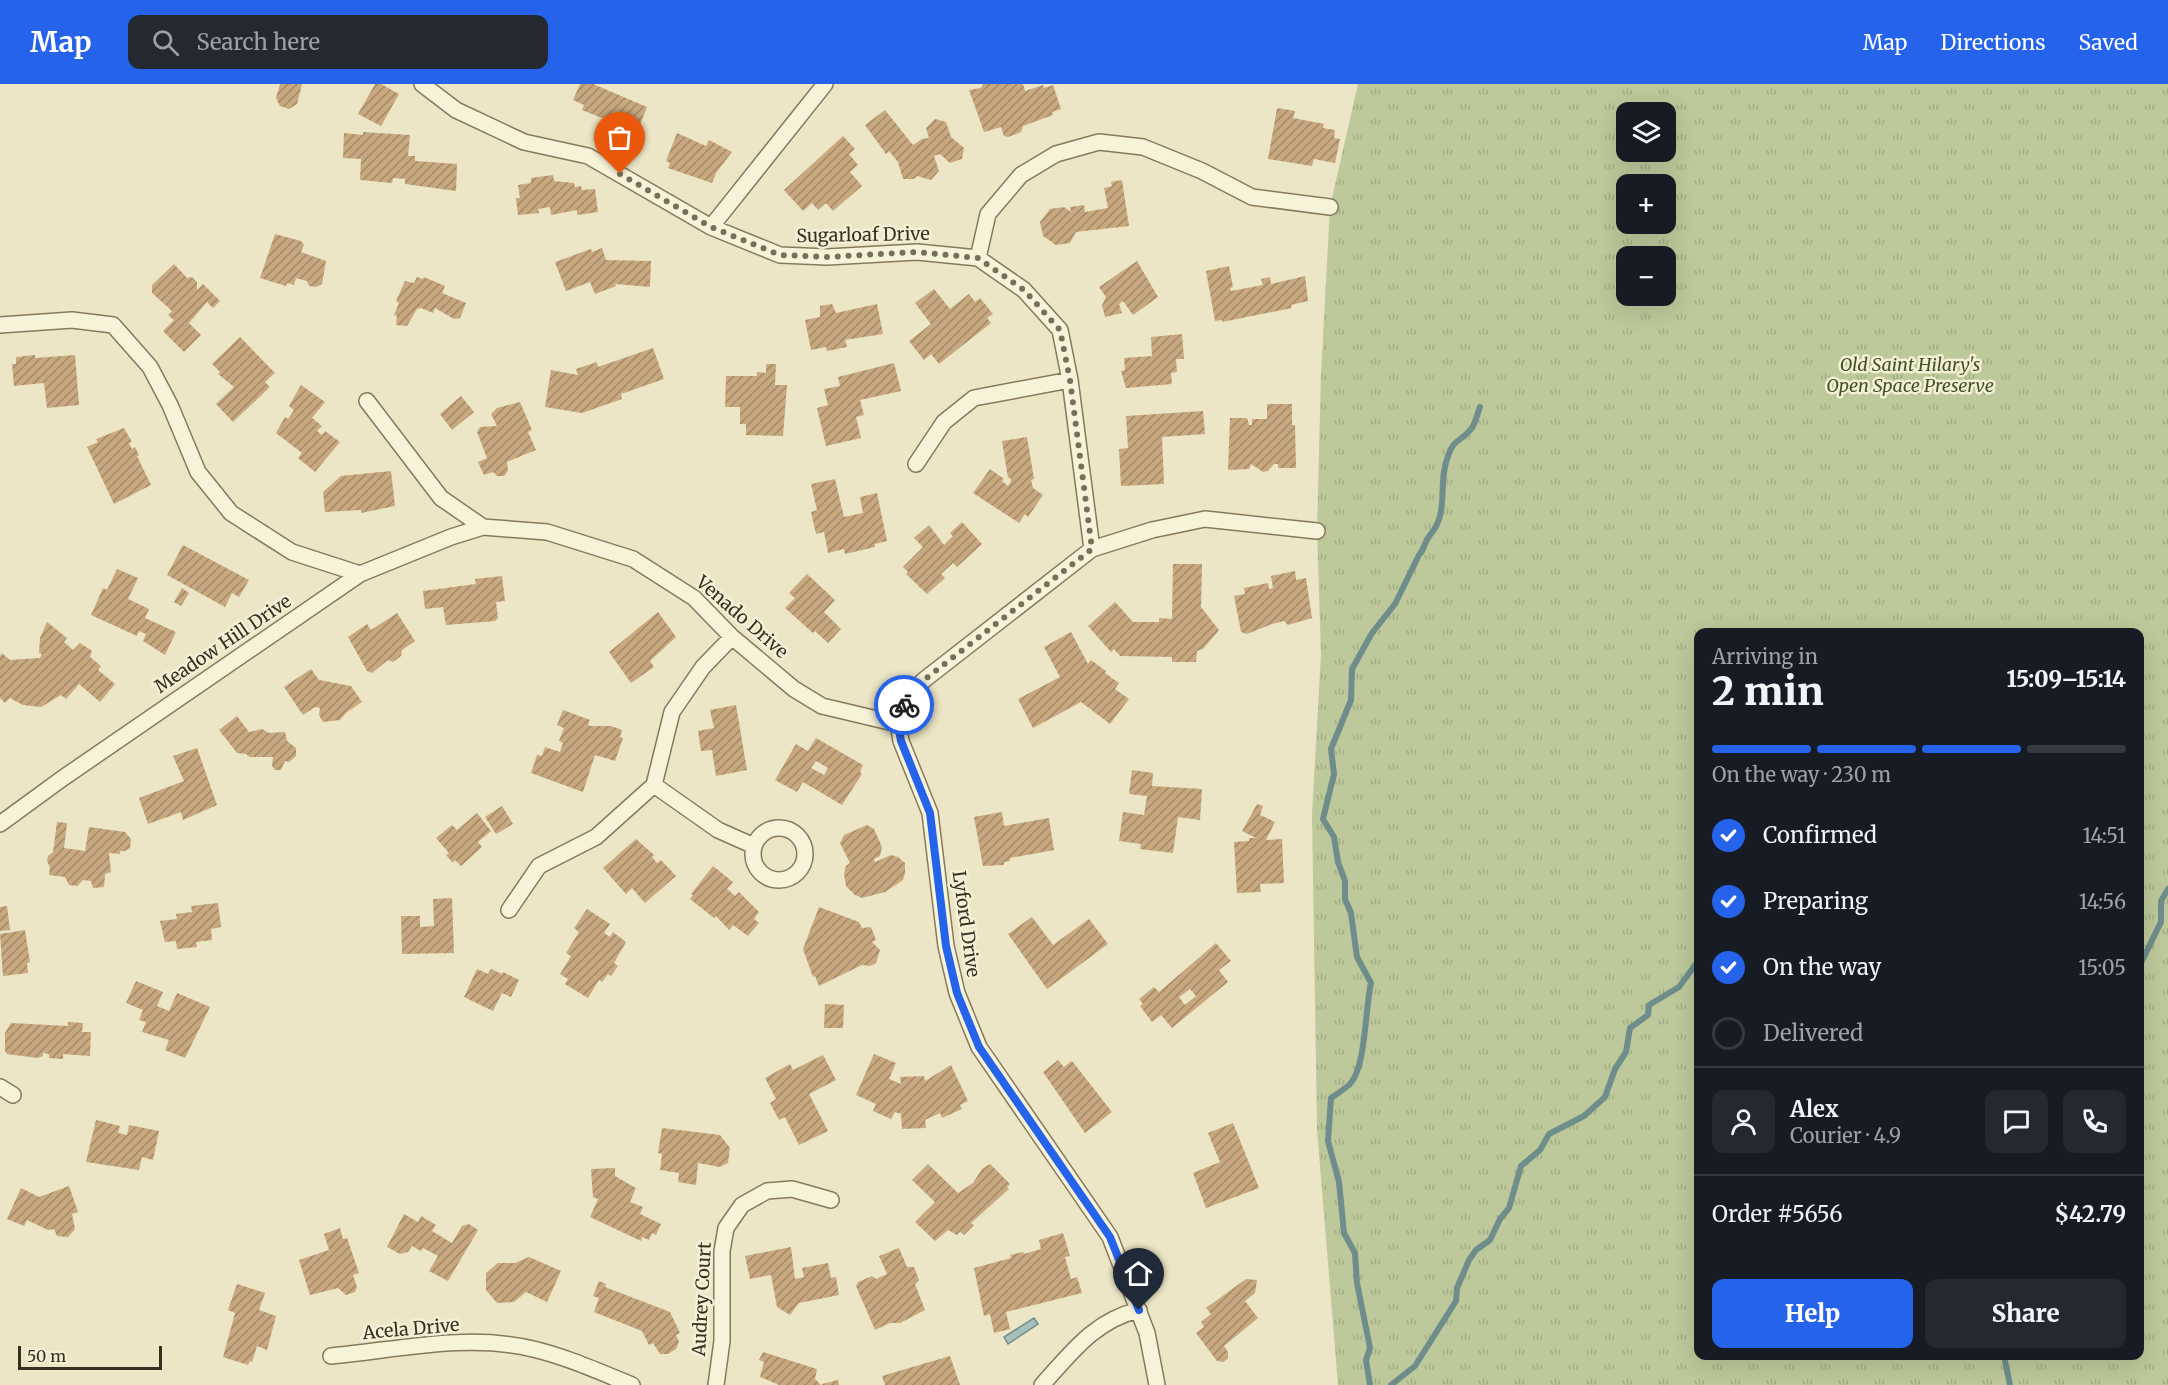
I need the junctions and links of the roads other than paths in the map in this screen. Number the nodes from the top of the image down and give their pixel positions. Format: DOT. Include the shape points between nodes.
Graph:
graph roads {
  1 [pos="422,84"];
  2 [pos="825,84"];
  3 [pos="1330,207"];
  4 [pos="711,227"];
  5 [pos="978,258"];
  6 [pos="0,325"];
  7 [pos="1070,380"];
  8 [pos="367,401"];
  9 [pos="916,464"];
  10 [pos="483,527"];
  11 [pos="1317,531"];
  12 [pos="1092,549"];
  13 [pos="360,574"];
  14 [pos="732,637"];
  15 [pos="898,724"];
  16 [pos="654,785"];
  17 [pos="0,824"];
  18 [pos="754,846"];
  19 [pos="509,910"];
  20 [pos="831,1200"];
  21 [pos="1139,1310"];
  22 [pos="331,1356"];
  23 [pos="632,1385"];
  24 [pos="716,1385"];
  25 [pos="1042,1385"];
  26 [pos="1157,1385"];
  1 -- 4 [label="street, Sugarloaf Drive" via="456,110 524,142 588,156"];
  2 -- 4 [label="street"];
  3 -- 5 [label="street" via="1252,197 1143,147 1099,142 1056,154 1021,175 988,214"];
  4 -- 5 [label="street, Sugarloaf Drive" via="780,255 827,257 917,252"];
  5 -- 7 [label="street, Sugarloaf Drive" via="1024,290 1060,330"];
  6 -- 13 [label="street" via="72,320 113,325 150,367 198,472 231,513 292,552"];
  7 -- 9 [label="street" via="974,398 944,422"];
  7 -- 12 [label="street, Sugarloaf Drive"];
  8 -- 10 [label="street" via="441,498"];
  10 -- 13 [label="street, Meadow Hill Drive"];
  10 -- 14 [label="street, Venado Drive" via="547,532 633,559 694,598"];
  11 -- 12 [label="street" via="1205,519"];
  12 -- 15 [label="street" via="924,680 906,699"];
  13 -- 17 [label="street, Meadow Hill Drive" via="71,771"];
  14 -- 15 [label="street, Venado Drive" via="794,689 822,706"];
  14 -- 16 [label="street" via="703,667 672,712"];
  15 -- 21 [label="street, Lyford Drive" via="930,813 946,946 957,993 979,1047 1110,1237"];
  16 -- 18 [label="street" via="718,830"];
  16 -- 19 [label="street" via="596,837 538,866"];
  20 -- 24 [label="street, Audrey Court" via="792,1189 767,1191 742,1205 726,1228 722,1251 722,1341"];
  21 -- 25 [label="street" via="1091,1331"];
  21 -- 26 [label="street, Lyford Drive"];
  22 -- 23 [label="street, Acela Drive" via="443,1342 486,1344 532,1349"];
}
